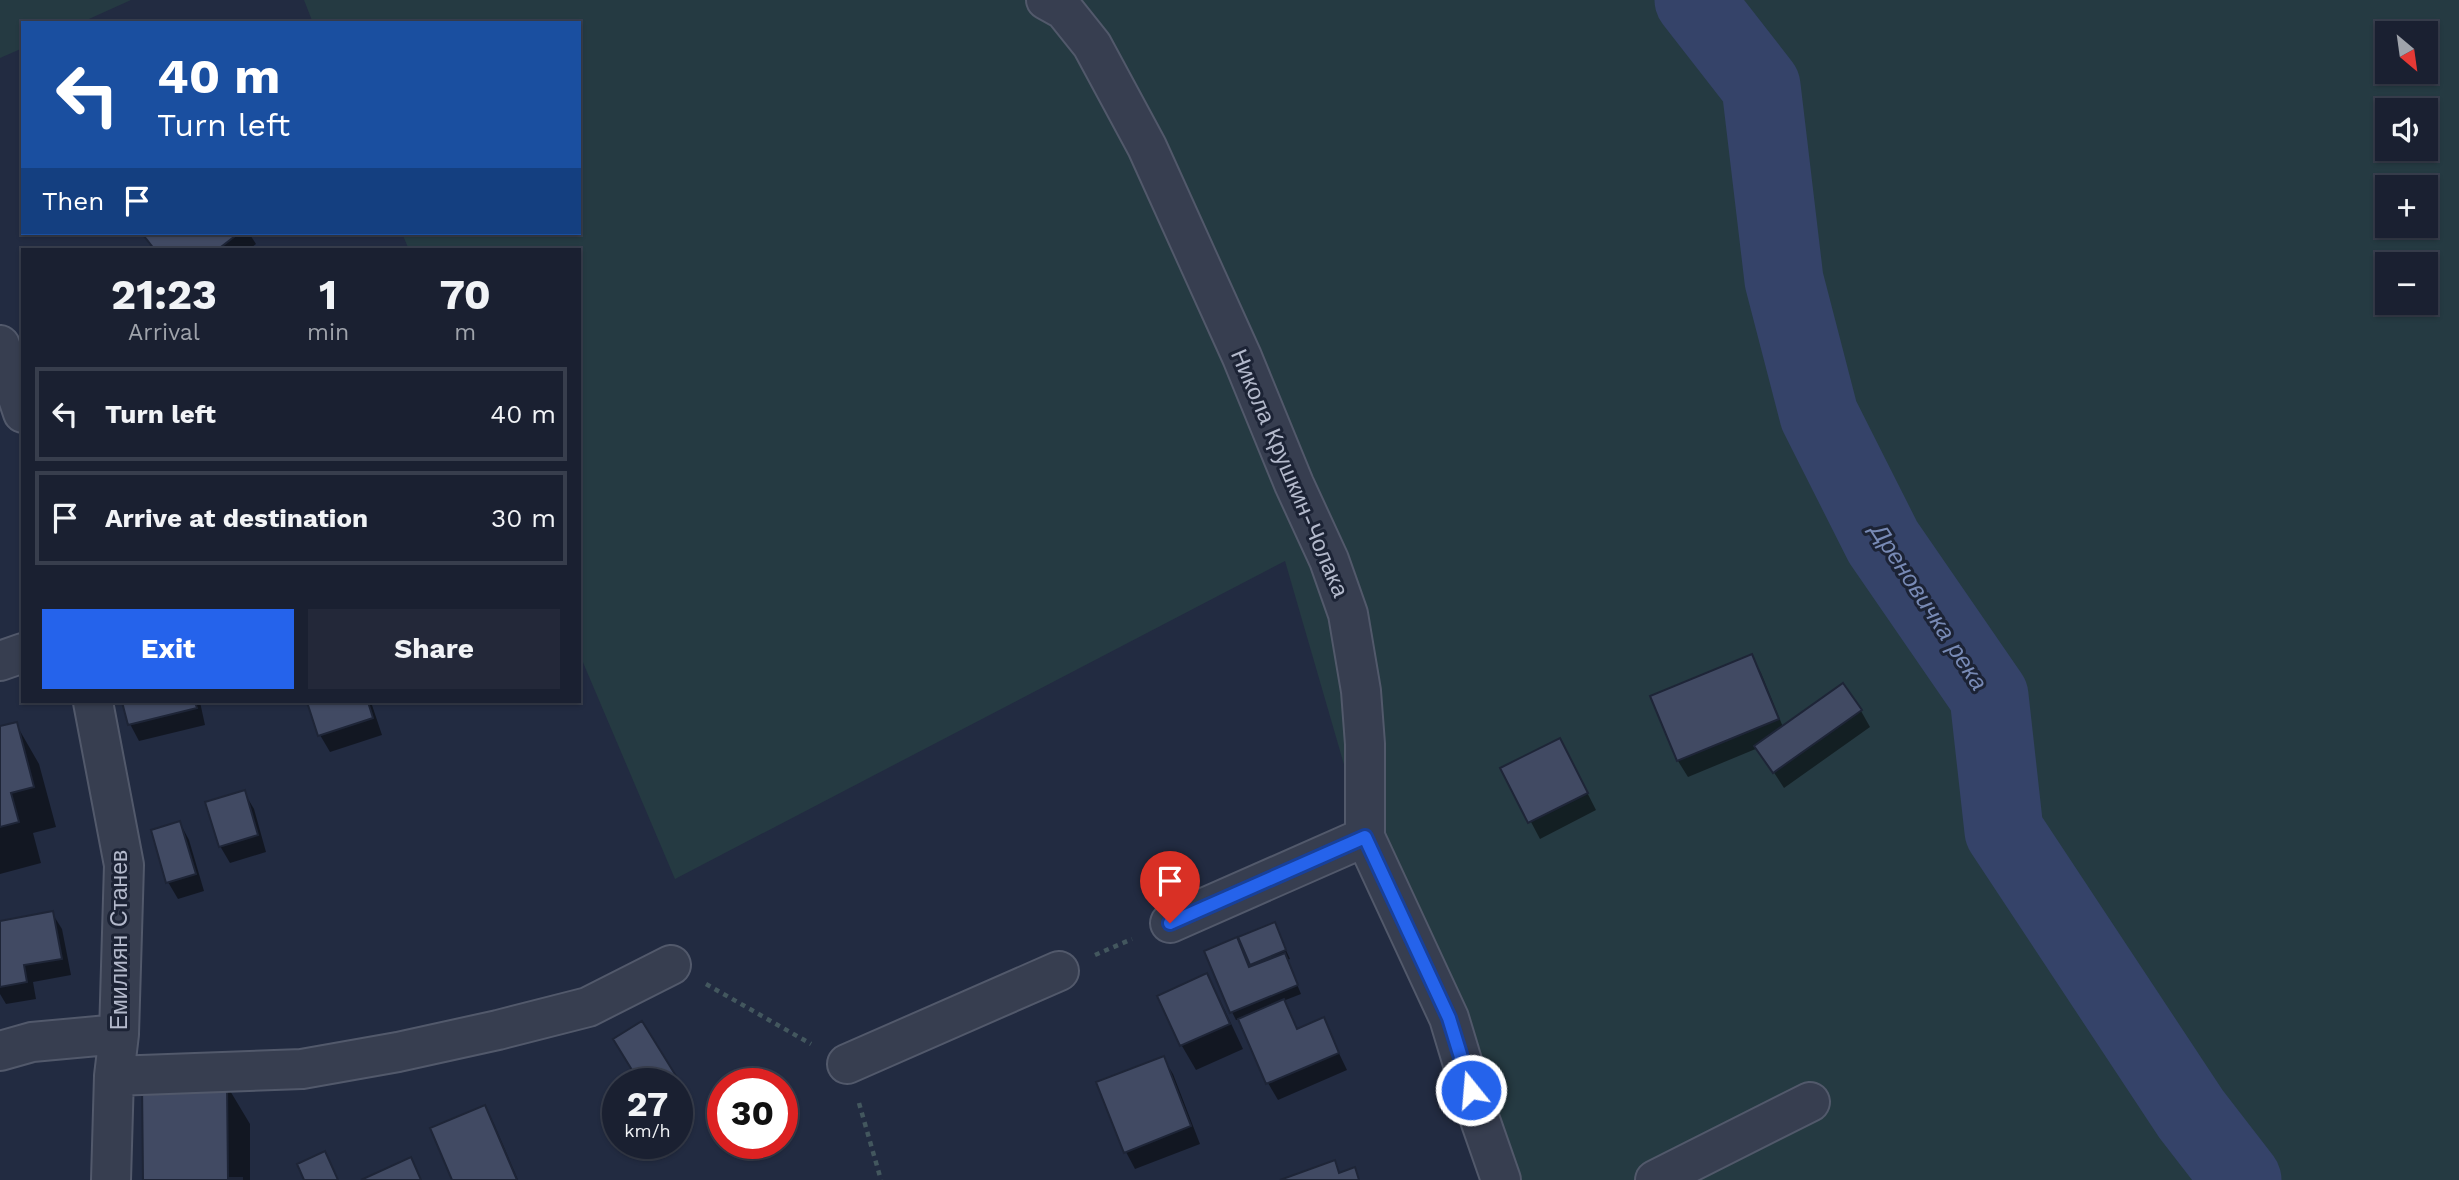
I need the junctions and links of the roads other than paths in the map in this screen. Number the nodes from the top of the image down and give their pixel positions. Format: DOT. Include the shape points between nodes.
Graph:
graph roads {
  1 [pos="1046,0"];
  2 [pos="0,345"];
  3 [pos="21,407"];
  4 [pos="21,654"];
  5 [pos="0,661"];
  6 [pos="93,703"];
  7 [pos="1365,837"];
  8 [pos="1170,923"];
  9 [pos="671,965"];
  10 [pos="1059,971"];
  11 [pos="119,1034"];
  12 [pos="0,1051"];
  13 [pos="848,1064"];
  14 [pos="114,1076"];
  15 [pos="1810,1102"];
  16 [pos="111,1180"];
  17 [pos="1502,1180"];
  18 [pos="1655,1180"];
  1 -- 7 [label="street, Никола Крушкин-Чолака" via="1064,10 1092,45 1147,147 1329,560 1348,614 1361,691"];
  2 -- 3 [label="street"];
  4 -- 5 [label="street"];
  6 -- 11 [label="street, Емилиян Станев" via="124,866"];
  7 -- 8 [label="street"];
  7 -- 17 [label="street, Никола Крушкин-Чолака" via="1449,1018"];
  9 -- 14 [label="street" via="588,1007 398,1052 302,1069"];
  10 -- 13 [label="street"];
  11 -- 12 [label="street" via="32,1042"];
  11 -- 14 [label="street, Емилиян Станев"];
  14 -- 16 [label="street, Емилиян Станев"];
  15 -- 18 [label="street"];
}
